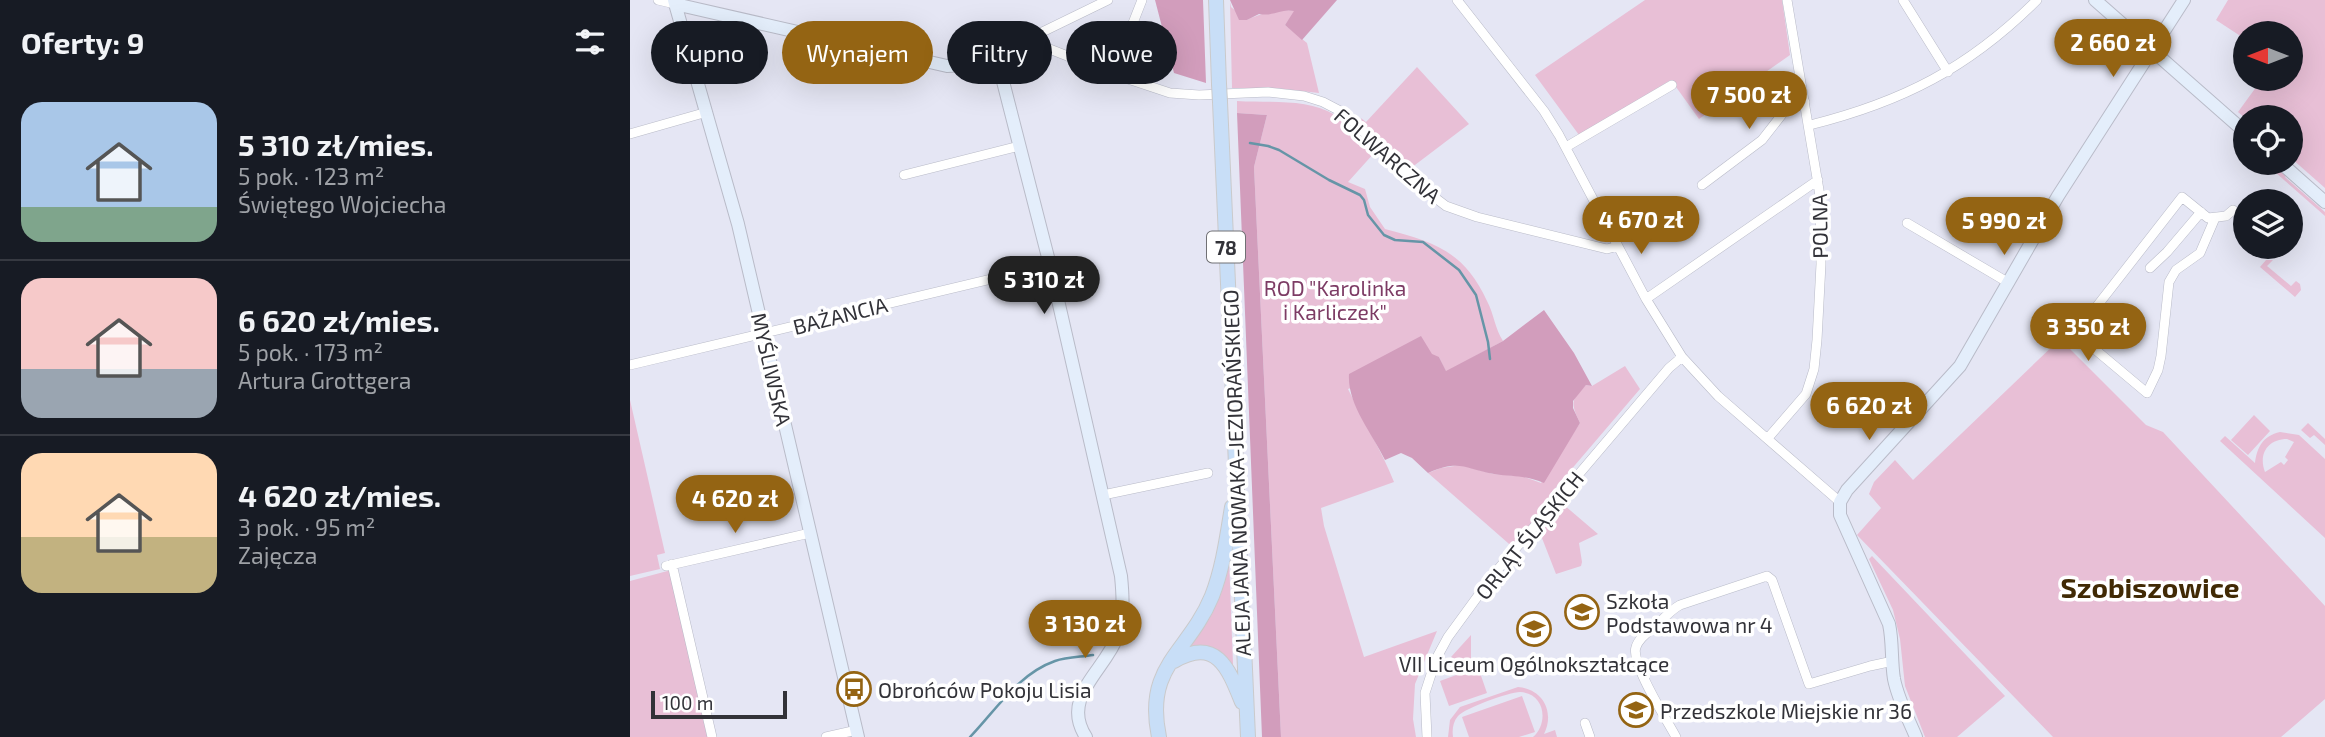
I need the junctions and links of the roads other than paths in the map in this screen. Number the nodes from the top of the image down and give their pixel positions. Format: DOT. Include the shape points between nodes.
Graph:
graph roads {
  1 [pos="658,0"];
  2 [pos="1108,0"];
  3 [pos="1142,0"];
  4 [pos="1216,0"];
  5 [pos="1457,0"];
  6 [pos="1787,0"];
  7 [pos="1903,0"];
  8 [pos="2037,0"];
  9 [pos="2095,0"];
  10 [pos="2184,0"];
  11 [pos="675,2"];
  12 [pos="1134,21"];
  13 [pos="1052,27"];
  14 [pos="2151,50"];
  15 [pos="947,66"];
  16 [pos="1948,72"];
  17 [pos="1004,84"];
  18 [pos="1143,84"];
  19 [pos="1672,85"];
  20 [pos="1805,102"];
  21 [pos="707,112"];
  22 [pos="2233,122"];
  23 [pos="1810,125"];
  24 [pos="630,134"];
  25 [pos="1019,146"];
  26 [pos="1566,147"];
  27 [pos="904,175"];
  28 [pos="2295,175"];
  29 [pos="1818,180"];
  30 [pos="1702,185"];
  31 [pos="2325,202"];
  32 [pos="2232,210"];
  33 [pos="2201,212"];
  34 [pos="2215,218"];
  35 [pos="1907,223"];
  36 [pos="1618,246"];
  37 [pos="1050,265"];
  38 [pos="2150,268"];
  39 [pos="2009,283"];
  40 [pos="1646,299"];
  41 [pos="764,334"];
  42 [pos="1682,357"];
  43 [pos="630,365"];
  44 [pos="1768,438"];
  45 [pos="1208,473"];
  46 [pos="1236,482"];
  47 [pos="1103,495"];
  48 [pos="1840,502"];
  49 [pos="810,533"];
  50 [pos="1893,661"];
  51 [pos="1169,664"];
  52 [pos="1247,714"];
  53 [pos="1585,723"];
  54 [pos="857,733"];
  55 [pos="712,737"];
  56 [pos="826,737"];
  57 [pos="1086,737"];
  58 [pos="1159,737"];
  59 [pos="1248,737"];
  60 [pos="1427,737"];
  61 [pos="1590,737"];
  62 [pos="1676,737"];
  63 [pos="1916,737"];
  1 -- 11 [label="street"];
  2 -- 13 [label="street"];
  3 -- 12 [label="street"];
  4 -- 46 [label="main road, ALEJA JANA NOWAKA-JEZIORAŃSKIEGO / 78, bridge"];
  5 -- 26 [label="street" via="1544,111"];
  6 -- 20 [label="street, POLNA"];
  7 -- 16 [label="street"];
  8 -- 16 [label="street"];
  9 -- 14 [label="street"];
  10 -- 14 [label="street"];
  11 -- 15 [label="street"];
  11 -- 21 [label="street, MYŚLIWSKA"];
  14 -- 22 [label="street"];
  14 -- 39 [label="street"];
  16 -- 23 [label="street" via="1885,103"];
  17 -- 25 [label="street"];
  18 -- 36 [label="street, FOLWARCZNA" via="1170,93 1268,92 1323,102 1344,113 1446,206 1606,249"];
  19 -- 26 [label="street"];
  20 -- 23 [label="street, POLNA"];
  20 -- 30 [label="street" via="1787,108 1762,140"];
  21 -- 24 [label="street"];
  21 -- 41 [label="street, MYŚLIWSKA"];
  23 -- 29 [label="street, POLNA"];
  25 -- 27 [label="street"];
  25 -- 37 [label="street"];
  26 -- 36 [label="street"];
  28 -- 31 [label="street"];
  29 -- 40 [label="street"];
  29 -- 44 [label="street, POLNA" via="1821,264 1814,369 1806,394"];
  32 -- 34 [label="street"];
  33 -- 34 [label="street"];
  33 -- 34 [label="street" via="2182,197 2081,329 2085,341 2147,393 2161,356 2169,282 2176,270 2200,253"];
  33 -- 38 [label="street"];
  35 -- 39 [label="street"];
  36 -- 40 [label="street"];
  37 -- 41 [label="street, BAŻANCIA"];
  37 -- 47 [label="street"];
  39 -- 48 [label="street" via="1960,366"];
  40 -- 42 [label="street"];
  41 -- 43 [label="street, BAŻANCIA"];
  41 -- 49 [label="street, MYŚLIWSKA"];
  42 -- 44 [label="street" via="1704,383"];
  42 -- 60 [label="street, ORLĄT ŚLĄSKICH" via="1558,497 1448,637 1425,693"];
  44 -- 48 [label="street"];
  45 -- 47 [label="street"];
  46 -- 51 [label="main road" via="1212,597"];
  46 -- 52 [label="main road, ALEJA JANA NOWAKA-JEZIORAŃSKIEGO / 78"];
  47 -- 57 [label="street" via="1121,576 1123,612 1110,655 1078,702 1077,715"];
  48 -- 50 [label="street" via="1840,515 1889,624"];
  49 -- 54 [label="street, MYŚLIWSKA"];
  49 -- 55 [label="street" via="669,565"];
  50 -- 62 [label="street" via="1809,684 1767,576 1680,605 1637,642 1635,659"];
  50 -- 63 [label="street" via="1899,696"];
  51 -- 52 [label="main road" via="1199,652 1222,661"];
  51 -- 58 [label="main road" via="1156,693"];
  52 -- 59 [label="main road, ALEJA JANA NOWAKA-JEZIORAŃSKIEGO / 78"];
  53 -- 61 [label="street"];
  54 -- 56 [label="street"];
}
